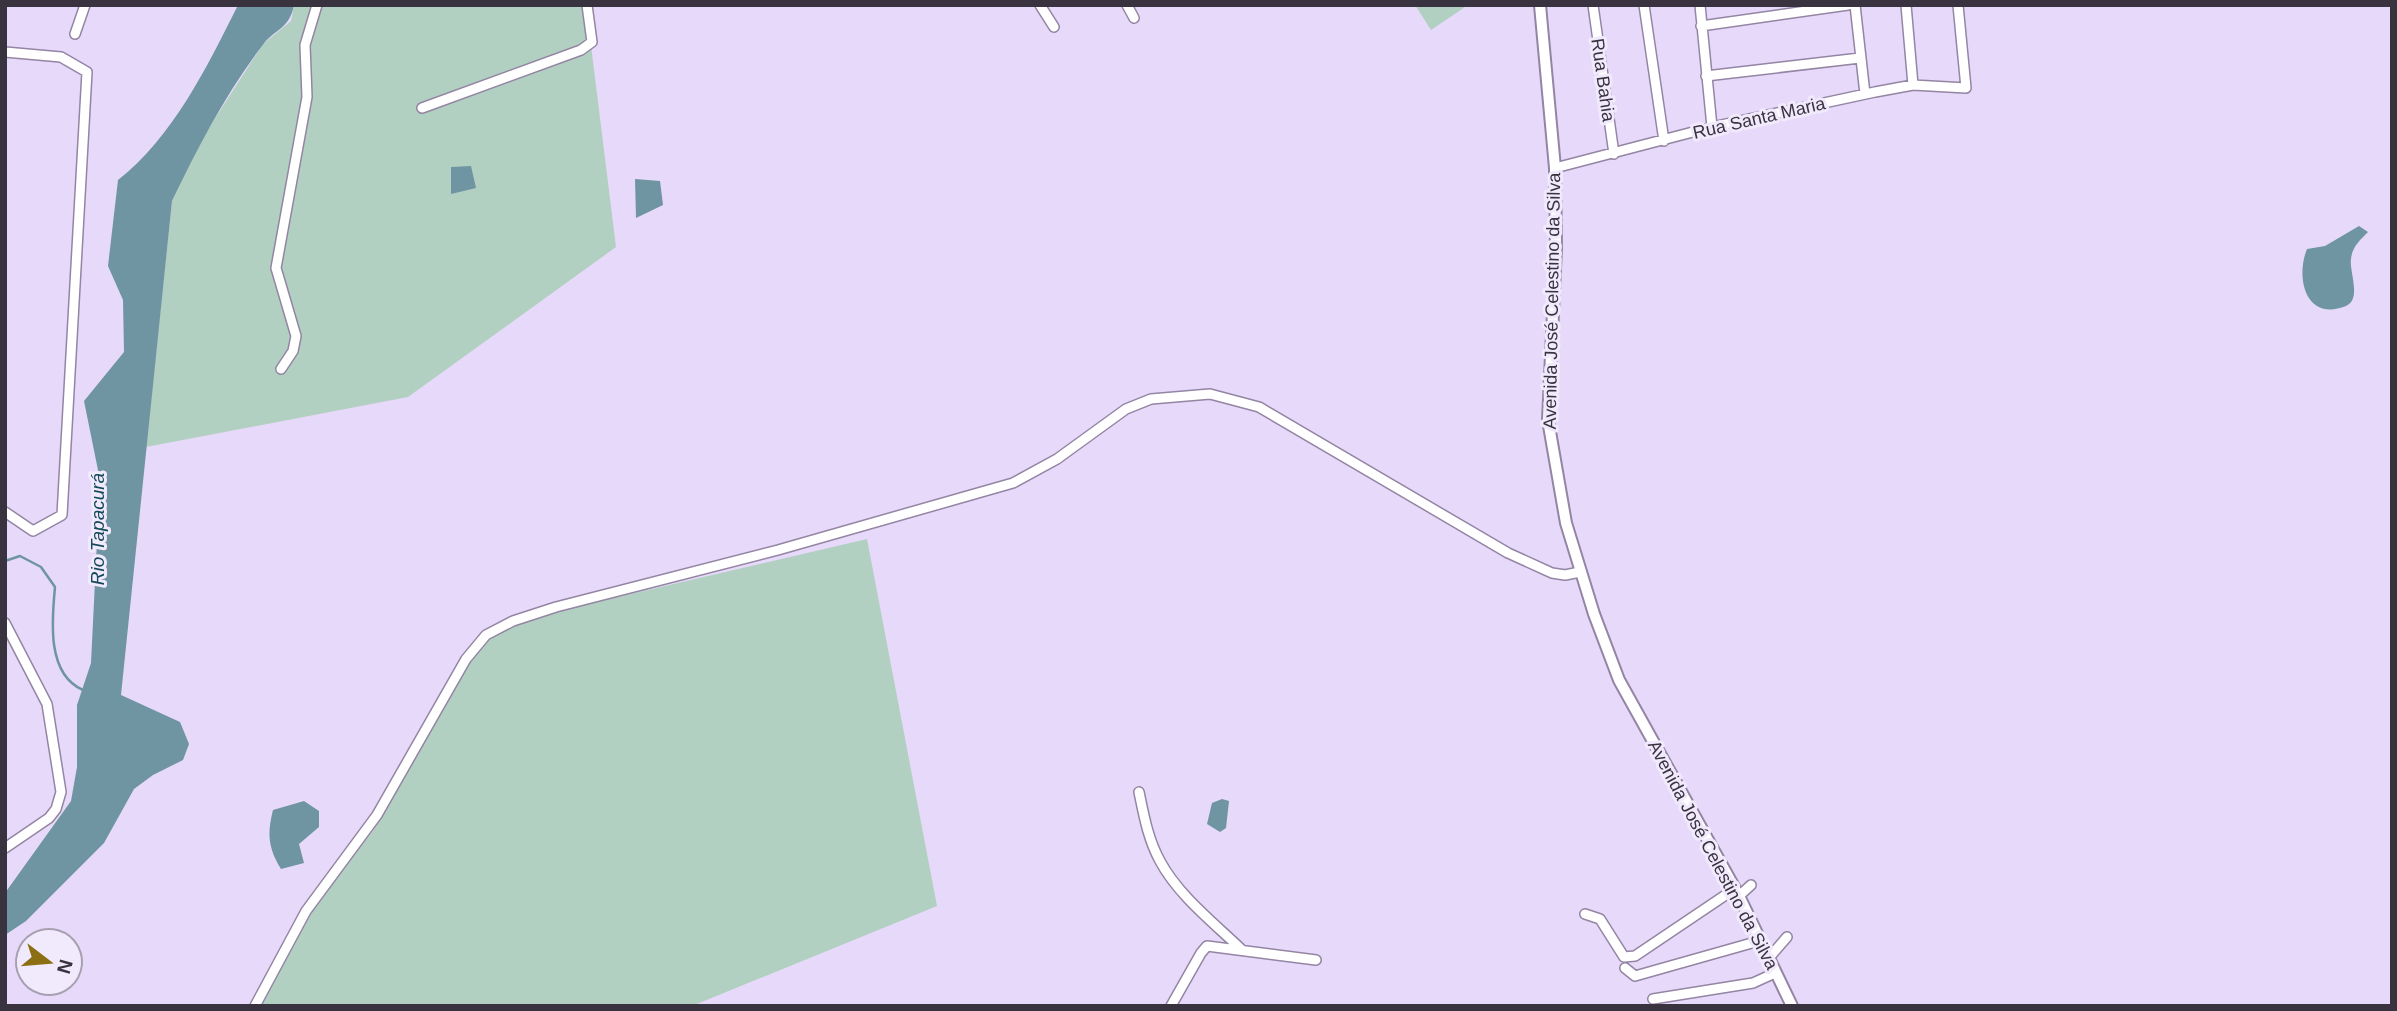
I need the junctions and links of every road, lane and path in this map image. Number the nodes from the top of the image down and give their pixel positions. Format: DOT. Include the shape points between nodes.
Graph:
graph roads {
  1 [pos="85,5"];
  2 [pos="317,5"];
  3 [pos="587,5"];
  4 [pos="1040,5"];
  5 [pos="1127,5"];
  6 [pos="1540,5"];
  7 [pos="1593,5"];
  8 [pos="1644,5"];
  9 [pos="1700,5"];
  10 [pos="1848,5"];
  11 [pos="1855,5"];
  12 [pos="1906,5"];
  13 [pos="1958,5"];
  14 [pos="1134,18"];
  15 [pos="1701,26"];
  16 [pos="1054,27"];
  17 [pos="75,34"];
  18 [pos="5,51"];
  19 [pos="1860,58"];
  20 [pos="1706,75"];
  21 [pos="1913,85"];
  22 [pos="1865,94"];
  23 [pos="422,108"];
  24 [pos="1712,127"];
  25 [pos="1664,141"];
  26 [pos="1614,154"];
  27 [pos="1555,168"];
  28 [pos="281,369"];
  29 [pos="5,512"];
  30 [pos="1580,572"];
  31 [pos="5,623"];
  32 [pos="1139,792"];
  33 [pos="5,848"];
  34 [pos="1751,885"];
  35 [pos="1736,893"];
  36 [pos="1585,914"];
  37 [pos="1787,937"];
  38 [pos="1759,941"];
  39 [pos="1242,950"];
  40 [pos="1768,959"];
  41 [pos="1316,960"];
  42 [pos="1625,968"];
  43 [pos="1775,973"];
  44 [pos="1653,999"];
  45 [pos="255,1006"];
  46 [pos="1171,1006"];
  47 [pos="1793,1006"];
  1 -- 17 [label="street"];
  2 -- 28 [label="street" via="305,45 307,97 276,268 296,335 293,351"];
  3 -- 23 [label="street" via="592,42 581,50"];
  4 -- 16 [label="street"];
  5 -- 14 [label="street"];
  6 -- 27 [label="street, Avenida José Celestino da Silva"];
  7 -- 26 [label="street, Rua Bahia"];
  8 -- 25 [label="street"];
  9 -- 15 [label="street"];
  10 -- 15 [label="street"];
  11 -- 19 [label="street"];
  12 -- 21 [label="street"];
  13 -- 21 [label="street, Rua Santa Maria" via="1966,88"];
  15 -- 20 [label="street"];
  18 -- 29 [label="street" via="61,57 87,72 62,515 33,531"];
  19 -- 20 [label="street"];
  19 -- 22 [label="street"];
  20 -- 24 [label="street"];
  21 -- 22 [label="street, Rua Santa Maria"];
  22 -- 24 [label="street, Rua Santa Maria"];
  24 -- 25 [label="street, Rua Santa Maria"];
  25 -- 26 [label="street, Rua Santa Maria"];
  26 -- 27 [label="street, Rua Santa Maria"];
  27 -- 30 [label="street, Avenida José Celestino da Silva" via="1549,439"];
  30 -- 35 [label="street, Avenida José Celestino da Silva" via="1619,680"];
  30 -- 45 [label="street" via="1552,573 1508,553 1259,407 1210,394 1152,399 1126,409 1057,459 1013,483 556,607 486,635 466,659 373,822 306,911"];
  31 -- 33 [label="street" via="47,704 61,792 49,818"];
  32 -- 39 [label="street" via="1160,862"];
  34 -- 35 [label="street"];
  35 -- 36 [label="street" via="1635,956 1624,957 1600,919"];
  35 -- 38 [label="street, Avenida José Celestino da Silva"];
  37 -- 40 [label="street"];
  38 -- 40 [label="street, Avenida José Celestino da Silva"];
  38 -- 42 [label="street" via="1635,976"];
  39 -- 41 [label="street"];
  39 -- 46 [label="street" via="1204,949"];
  40 -- 43 [label="street, Avenida José Celestino da Silva"];
  43 -- 44 [label="street" via="1753,983"];
  43 -- 47 [label="street, Avenida José Celestino da Silva"];
}
